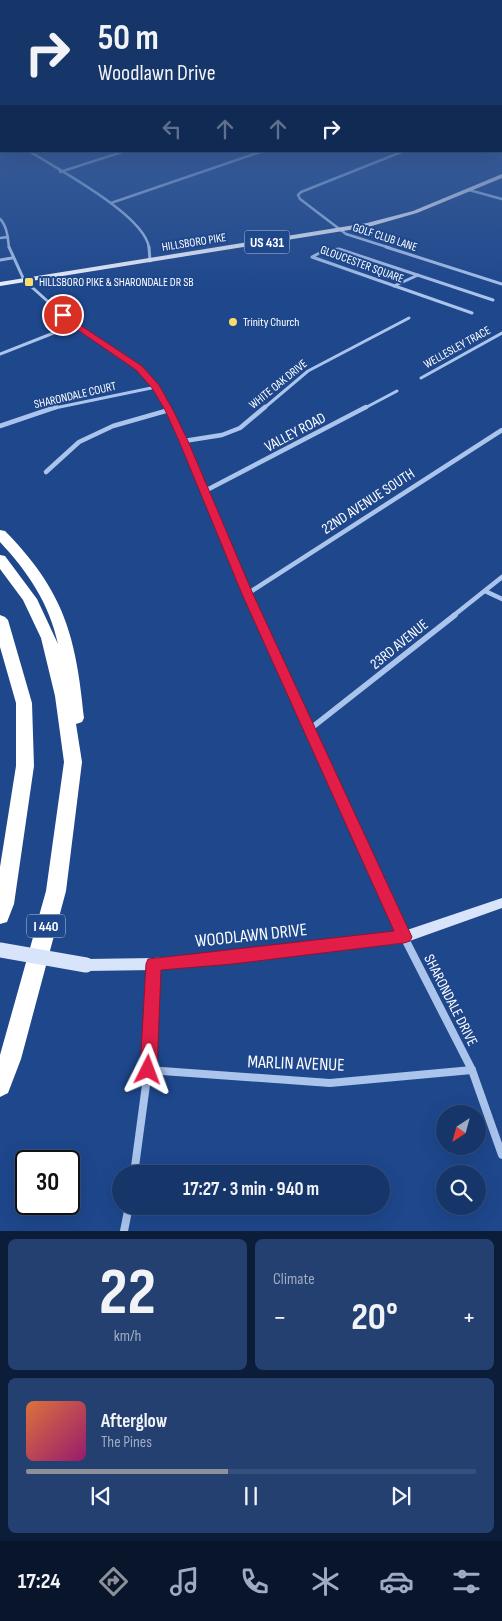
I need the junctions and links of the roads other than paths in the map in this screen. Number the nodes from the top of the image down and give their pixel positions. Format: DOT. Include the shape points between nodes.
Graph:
graph roads {
  1 [pos="74,180"];
  2 [pos="177,180"];
  3 [pos="330,180"];
  4 [pos="492,180"];
  5 [pos="469,190"];
  6 [pos="502,199"];
  7 [pos="112,203"];
  8 [pos="0,219"];
  9 [pos="341,230"];
  10 [pos="8,237"];
  11 [pos="0,238"];
  12 [pos="12,258"];
  13 [pos="0,260"];
  14 [pos="150,261"];
  15 [pos="418,275"];
  16 [pos="24,280"];
  17 [pos="0,284"];
  18 [pos="502,284"];
  19 [pos="394,286"];
  20 [pos="493,300"];
  21 [pos="472,313"];
  22 [pos="409,318"];
  23 [pos="74,325"];
  24 [pos="502,333"];
  25 [pos="0,354"];
  26 [pos="421,378"];
  27 [pos="156,387"];
  28 [pos="397,391"];
  29 [pos="169,410"];
  30 [pos="0,426"];
  31 [pos="502,430"];
  32 [pos="184,441"];
  33 [pos="46,472"];
  34 [pos="204,492"];
  35 [pos="0,534"];
  36 [pos="0,559"];
  37 [pos="502,577"];
  38 [pos="485,591"];
  39 [pos="247,594"];
  40 [pos="502,599"];
  41 [pos="1,623"];
  42 [pos="310,729"];
  43 [pos="73,762"];
  44 [pos="502,903"];
  45 [pos="0,916"];
  46 [pos="404,937"];
  47 [pos="0,950"];
  48 [pos="154,964"];
  49 [pos="148,1070"];
  50 [pos="472,1070"];
  51 [pos="0,1086"];
  52 [pos="502,1155"];
  53 [pos="135,1165"];
  54 [pos="127,1215"];
  55 [pos="124,1231"];
  1 -- 7 [label="street"];
  2 -- 7 [label="street"];
  3 -- 9 [label="street, GOLF CLUB LANE" via="298,195"];
  4 -- 5 [label="main road, HILLSBORO PIKE / US 431"];
  5 -- 6 [label="street"];
  5 -- 9 [label="main road, HILLSBORO PIKE / US 431" via="415,212"];
  7 -- 14 [label="street" via="135,221 147,238"];
  8 -- 10 [label="street, SHARONDALE DRIVE"];
  9 -- 14 [label="main road, HILLSBORO PIKE / US 431"];
  9 -- 18 [label="street, GOLF CLUB LANE"];
  10 -- 11 [label="street"];
  10 -- 12 [label="street, SHARONDALE DRIVE"];
  12 -- 13 [label="street"];
  12 -- 16 [label="street, SHARONDALE DRIVE"];
  14 -- 16 [label="main road, HILLSBORO PIKE / US 431"];
  15 -- 19 [label="street"];
  15 -- 19 [label="street, GLOUCESTER SQUARE" via="339,249 322,251 312,257"];
  15 -- 20 [label="street, GLOUCESTER SQUARE"];
  16 -- 17 [label="main road, HILLSBORO PIKE / US 431"];
  16 -- 23 [label="street, SHARONDALE DRIVE"];
  19 -- 21 [label="street, GLOUCESTER SQUARE"];
  22 -- 32 [label="street, WHITE OAK DRIVE" via="308,371 240,428 222,435"];
  23 -- 25 [label="street"];
  23 -- 27 [label="street, SHARONDALE DRIVE" via="139,368"];
  24 -- 26 [label="street, WELLESLEY TRACE"];
  27 -- 29 [label="street, SHARONDALE DRIVE"];
  27 -- 30 [label="street, SHARONDALE COURT" via="48,409"];
  28 -- 34 [label="street, VALLEY ROAD"];
  29 -- 32 [label="street, SHARONDALE DRIVE"];
  29 -- 33 [label="street" via="114,426 79,442"];
  31 -- 39 [label="street, 22ND AVENUE SOUTH"];
  32 -- 34 [label="street, SHARONDALE DRIVE"];
  34 -- 39 [label="street, SHARONDALE DRIVE"];
  35 -- 43 [label="highway" via="21,555 45,588 64,632 75,710"];
  36 -- 43 [label="highway, I 440" via="30,599 48,638 63,696"];
  37 -- 38 [label="street, 23RD AVENUE"];
  38 -- 40 [label="street"];
  38 -- 42 [label="street, 23RD AVENUE"];
  39 -- 42 [label="street, SHARONDALE DRIVE"];
  41 -- 45 [label="highway" via="24,703 26,766"];
  42 -- 46 [label="street, SHARONDALE DRIVE"];
  43 -- 51 [label="highway, I 440" via="56,891"];
  44 -- 46 [label="main road, WOODLAWN DRIVE"];
  46 -- 48 [label="main road, WOODLAWN DRIVE"];
  46 -- 50 [label="street, SHARONDALE DRIVE"];
  47 -- 48 [label="main road, WOODLAWN DRIVE, bridge" via="86,965"];
  48 -- 49 [label="street"];
  49 -- 50 [label="street, MARLIN AVENUE" via="330,1083"];
  49 -- 53 [label="street"];
  50 -- 52 [label="street, SHARONDALE DRIVE"];
  54 -- 55 [label="street"];
}
